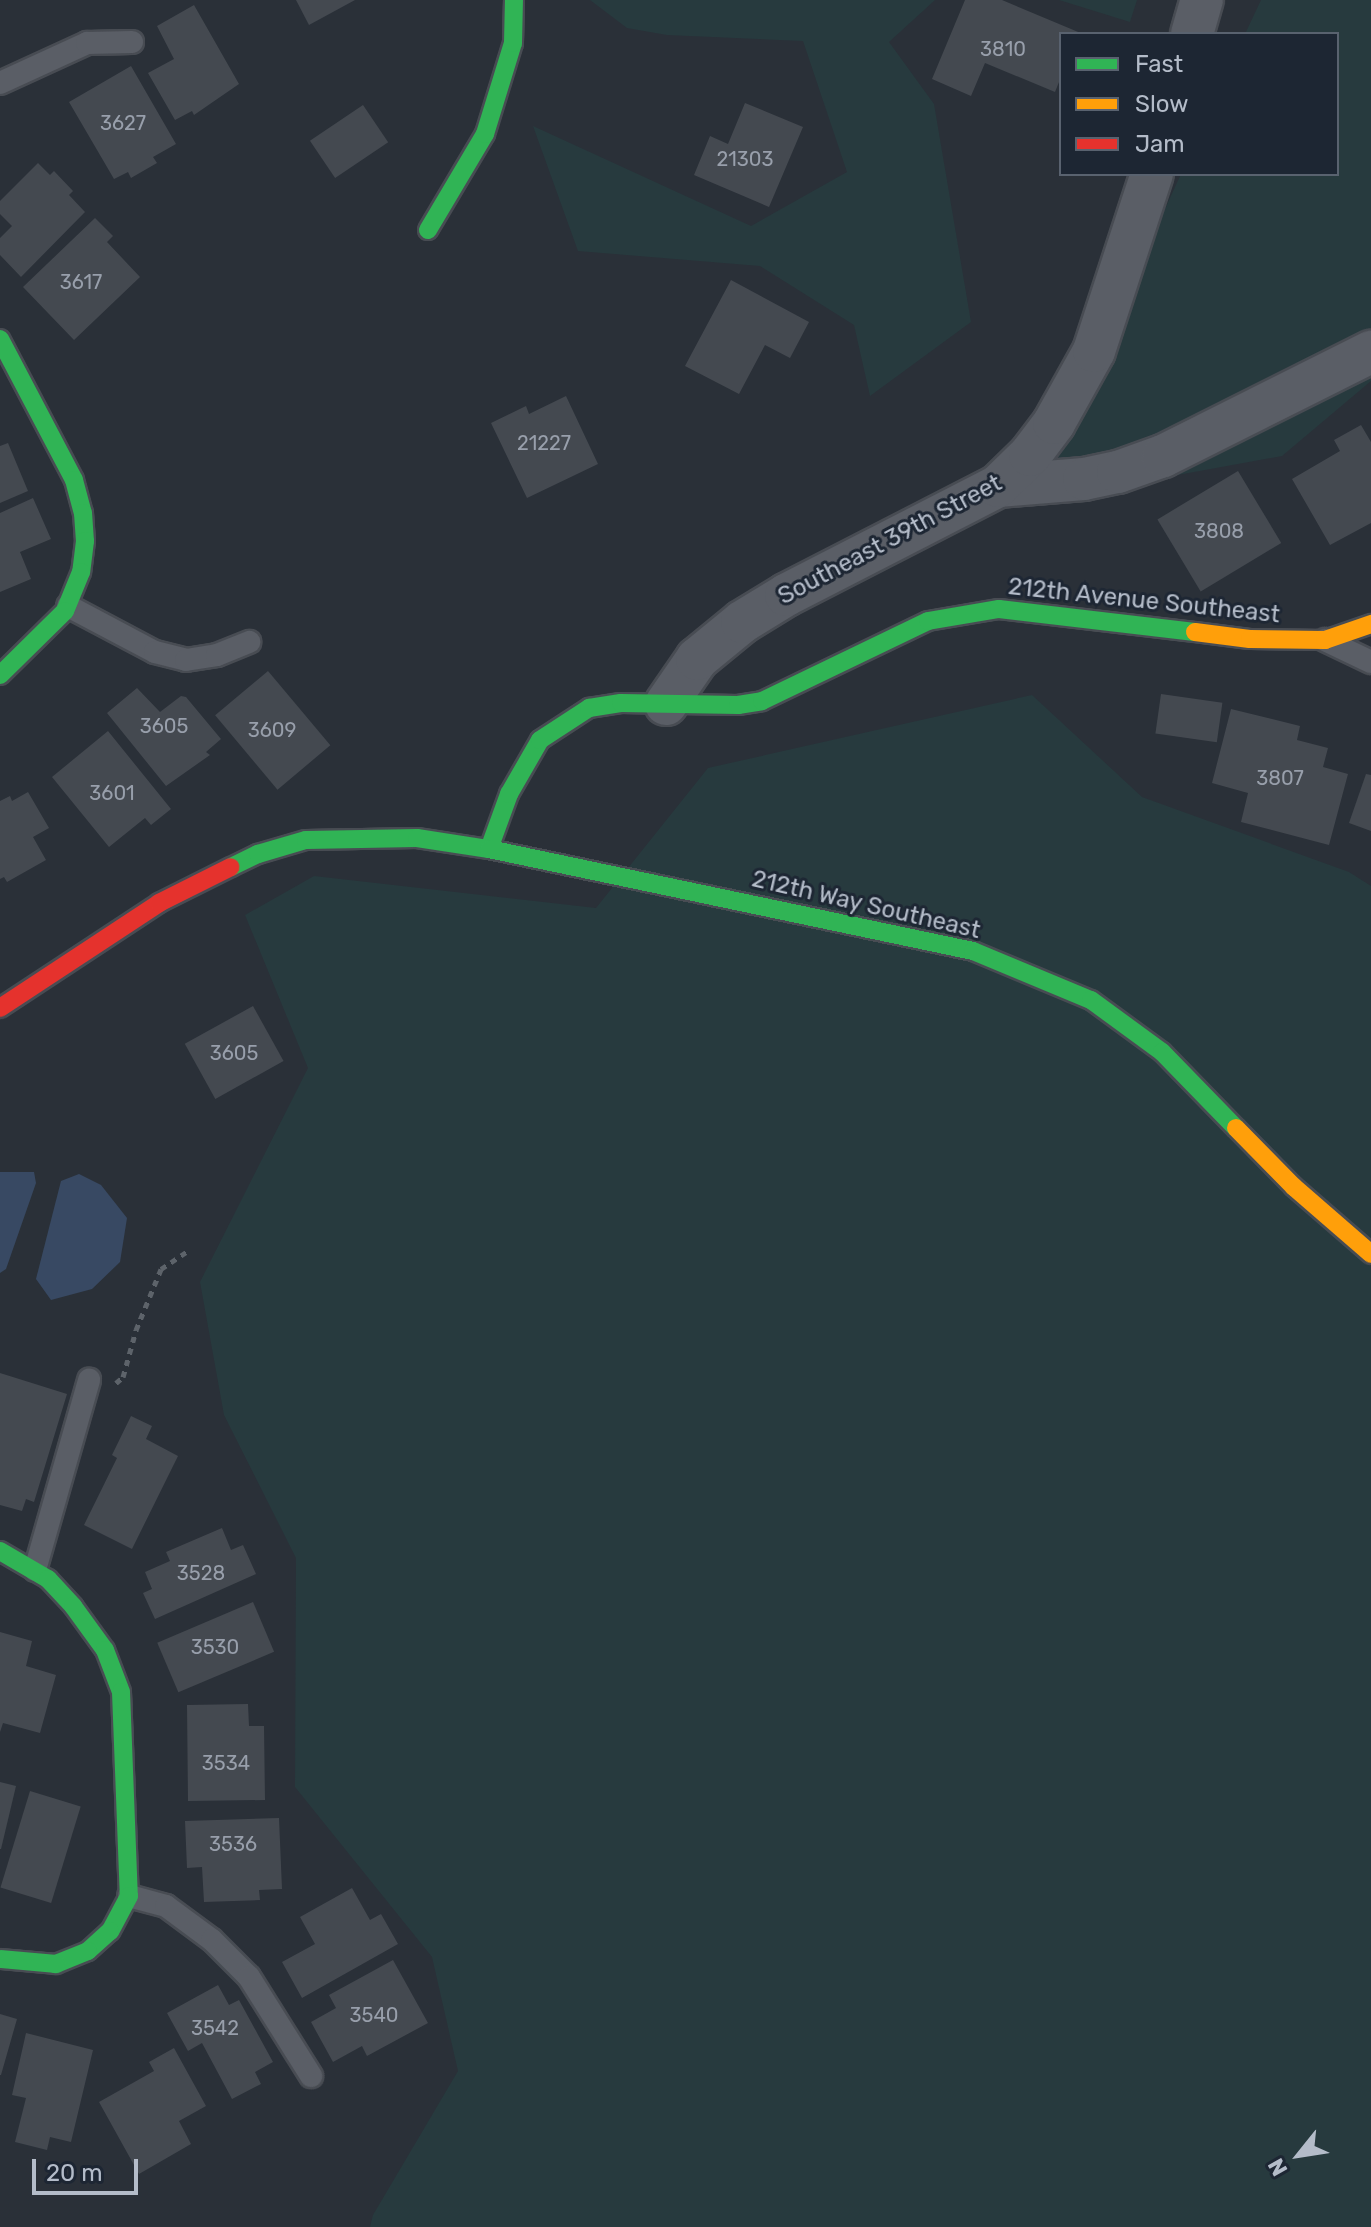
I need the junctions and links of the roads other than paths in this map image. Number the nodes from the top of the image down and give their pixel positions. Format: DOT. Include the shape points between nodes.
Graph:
graph roads {
  1 [pos="514,0"];
  2 [pos="1202,0"];
  3 [pos="1193,32"];
  4 [pos="132,42"];
  5 [pos="0,83"];
  6 [pos="1151,176"];
  7 [pos="428,230"];
  8 [pos="0,339"];
  9 [pos="1371,352"];
  10 [pos="998,486"];
  11 [pos="68,606"];
  12 [pos="1371,624"];
  13 [pos="1325,640"];
  14 [pos="250,642"];
  15 [pos="1371,662"];
  16 [pos="0,675"];
  17 [pos="666,704"];
  18 [pos="489,849"];
  19 [pos="0,1008"];
  20 [pos="1371,1254"];
  21 [pos="88,1383"];
  22 [pos="0,1551"];
  23 [pos="35,1570"];
  24 [pos="129,1896"];
  25 [pos="0,1959"];
  26 [pos="311,2076"];
  1 -- 7 [label="street" via="513,43 485,134"];
  2 -- 3 [label="street"];
  4 -- 5 [label="lane" via="87,43"];
  6 -- 10 [label="street, Southeast 39th Street" via="1094,351 1054,423"];
  8 -- 11 [label="street" via="74,480 80,502 85,541"];
  9 -- 10 [label="street" via="1163,456 1084,479"];
  10 -- 17 [label="street, Southeast 39th Street" via="742,622 697,659"];
  11 -- 14 [label="lane" via="155,652 186,660"];
  11 -- 16 [label="street"];
  12 -- 13 [label="street, 212th Avenue Southeast"];
  13 -- 15 [label="lane"];
  13 -- 17 [label="street, 212th Avenue Southeast" via="1250,639 999,609 928,621 762,701"];
  17 -- 18 [label="street, 212th Avenue Southeast" via="589,708 540,740 509,794"];
  18 -- 19 [label="street" via="417,838 355,837 306,840 258,854 159,903"];
  18 -- 20 [label="street, 212th Way Southeast" via="973,951 1091,1000 1162,1052 1294,1187"];
  21 -- 23 [label="lane"];
  22 -- 23 [label="street"];
  23 -- 24 [label="street" via="73,1606 105,1650 121,1692"];
  24 -- 25 [label="street" via="110,1931 88,1951 56,1964"];
  24 -- 26 [label="lane" via="166,1906 221,1949 249,1977"];
}
